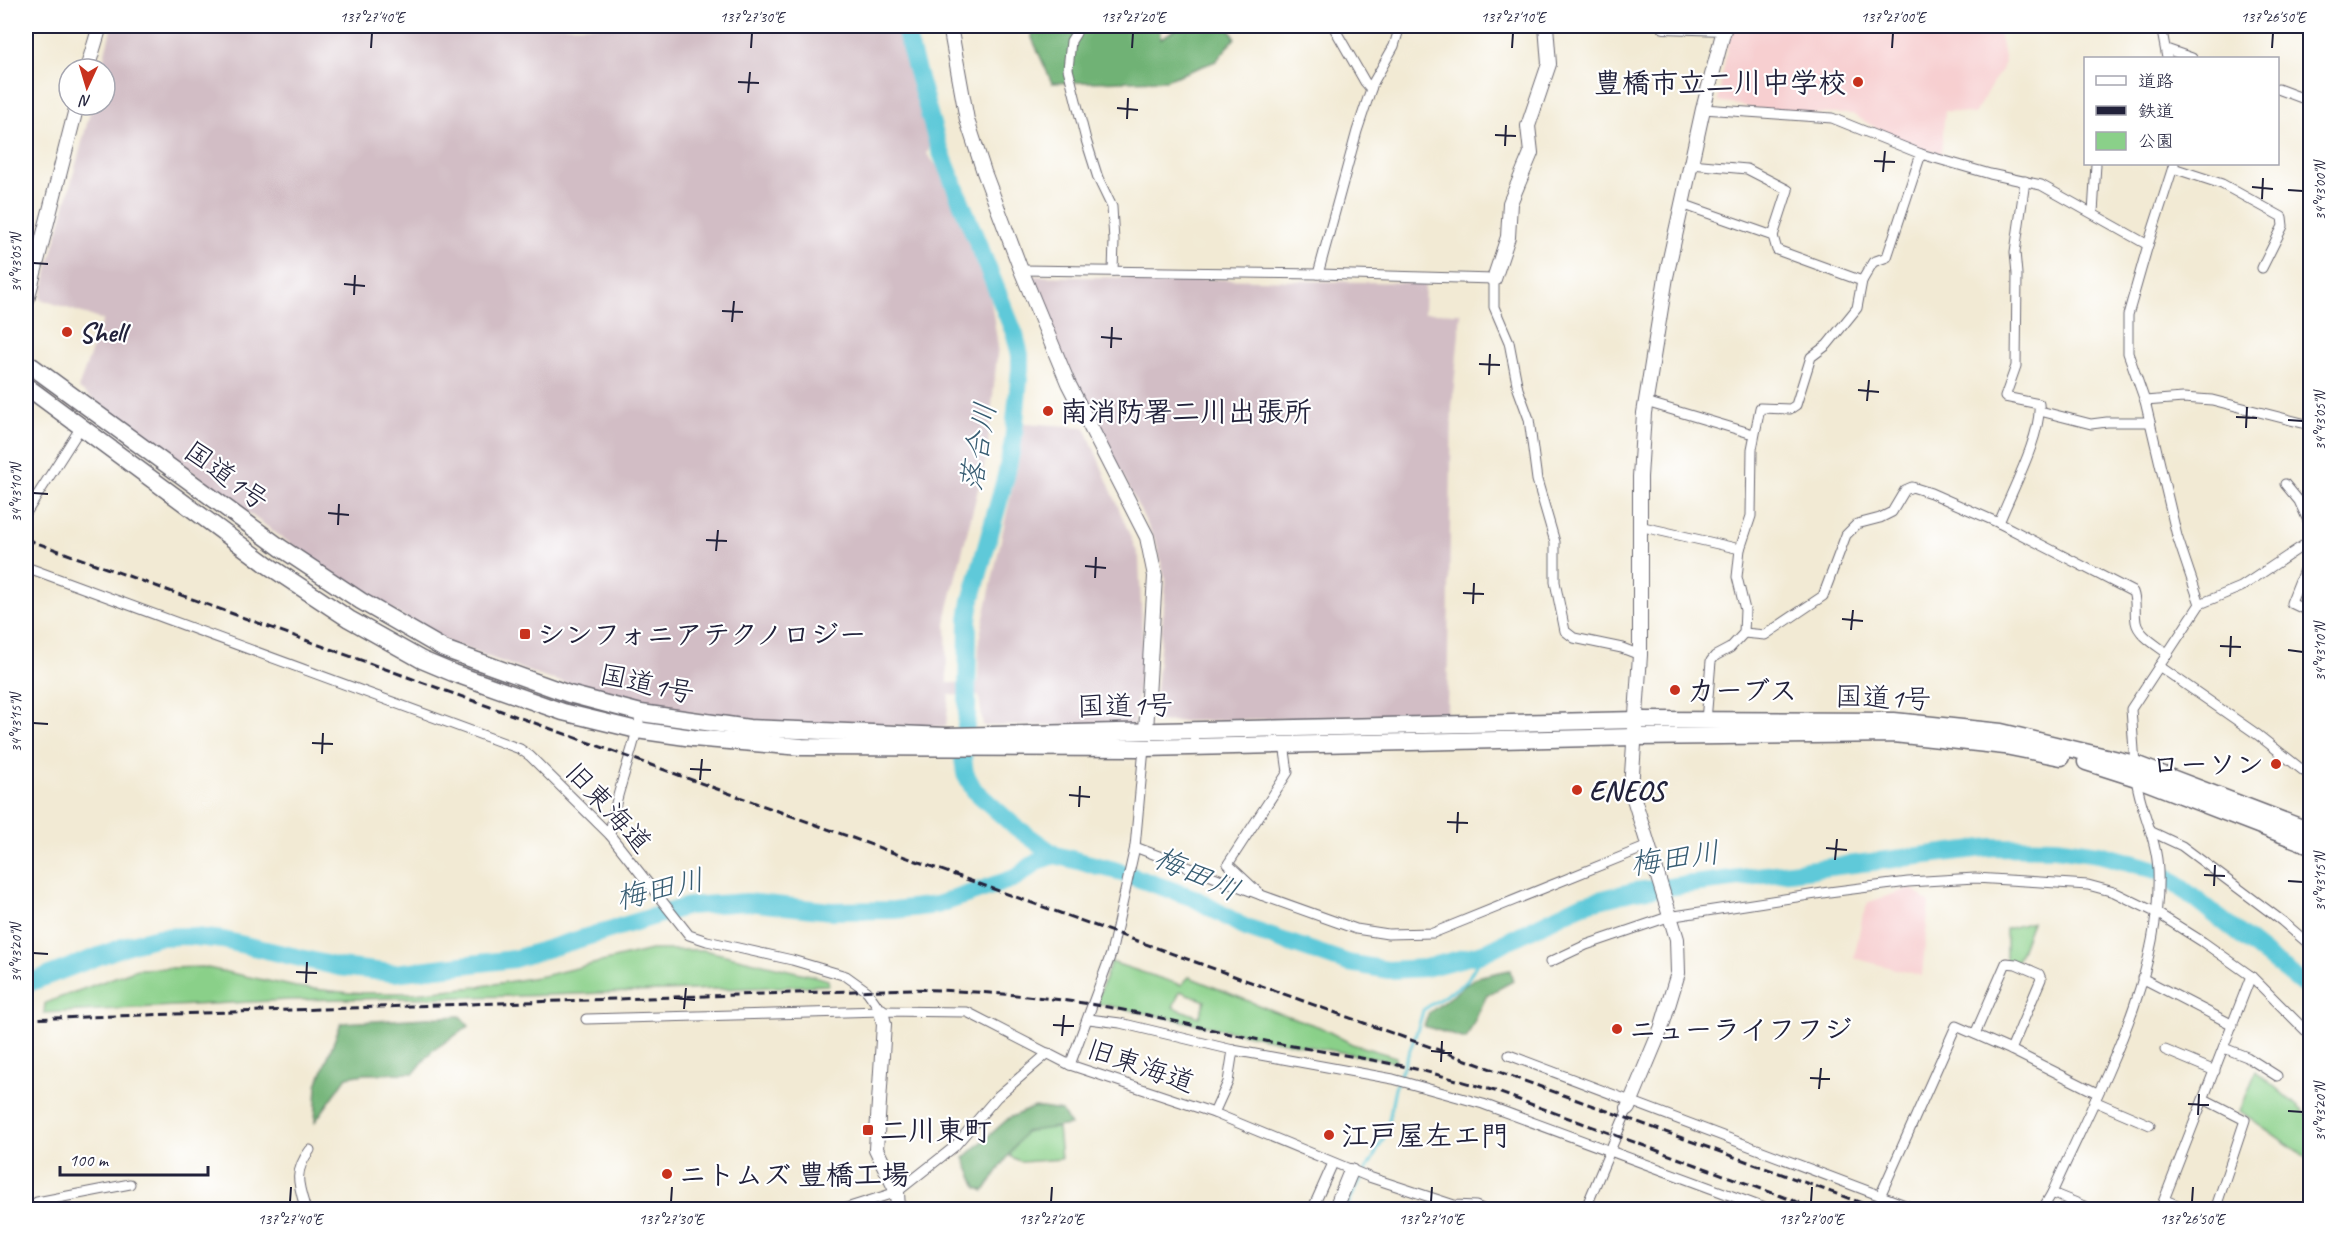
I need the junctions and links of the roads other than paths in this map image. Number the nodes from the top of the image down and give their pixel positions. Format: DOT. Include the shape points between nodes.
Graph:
graph roads {
  1 [pos="100,26"];
  2 [pos="950,26"];
  3 [pos="1078,26"];
  4 [pos="1333,26"];
  5 [pos="1400,26"];
  6 [pos="1546,26"];
  7 [pos="1664,26"];
  8 [pos="2161,26"];
  9 [pos="1725,27"];
  10 [pos="2166,54"];
  11 [pos="91,57"];
  12 [pos="2186,57"];
  13 [pos="1371,89"];
  14 [pos="2279,90"];
  15 [pos="2310,101"];
  16 [pos="1703,109"];
  17 [pos="74,117"];
  18 [pos="1921,154"];
  19 [pos="1691,164"];
  20 [pos="2096,165"];
  21 [pos="2174,166"];
  22 [pos="2025,181"];
  23 [pos="1682,204"];
  24 [pos="2093,213"];
  25 [pos="1773,236"];
  26 [pos="2148,244"];
  27 [pos="2262,268"];
  28 [pos="1021,270"];
  29 [pos="1113,271"];
  30 [pos="1318,274"];
  31 [pos="1494,279"];
  32 [pos="1862,281"];
  33 [pos="26,304"];
  34 [pos="26,362"];
  35 [pos="26,386"];
  36 [pos="2145,401"];
  37 [pos="1646,402"];
  38 [pos="2040,411"];
  39 [pos="2150,422"];
  40 [pos="2310,425"];
  41 [pos="81,427"];
  42 [pos="1754,434"];
  43 [pos="2285,484"];
  44 [pos="26,513"];
  45 [pos="1999,523"];
  46 [pos="2310,525"];
  47 [pos="1640,526"];
  48 [pos="2310,541"];
  49 [pos="1740,549"];
  50 [pos="2286,558"];
  51 [pos="2308,566"];
  52 [pos="26,567"];
  53 [pos="2200,604"];
  54 [pos="2310,612"];
  55 [pos="1744,633"];
  56 [pos="2168,654"];
  57 [pos="1640,655"];
  58 [pos="2159,666"];
  59 [pos="640,713"];
  60 [pos="1706,721"];
  61 [pos="1636,729"];
  62 [pos="637,730"];
  63 [pos="1145,740"];
  64 [pos="947,741"];
  65 [pos="1284,744"];
  66 [pos="2135,771"];
  67 [pos="2310,776"];
  68 [pos="2310,831"];
  69 [pos="2152,834"];
  70 [pos="609,835"];
  71 [pos="2310,845"];
  72 [pos="1135,848"];
  73 [pos="1650,851"];
  74 [pos="1261,895"];
  75 [pos="2157,909"];
  76 [pos="1667,913"];
  77 [pos="2310,945"];
  78 [pos="1550,962"];
  79 [pos="2251,976"];
  80 [pos="2142,978"];
  81 [pos="881,1011"];
  82 [pos="586,1019"];
  83 [pos="1089,1019"];
  84 [pos="2233,1025"];
  85 [pos="1975,1034"];
  86 [pos="2310,1035"];
  87 [pos="2224,1048"];
  88 [pos="1233,1050"];
  89 [pos="2011,1050"];
  90 [pos="2165,1050"];
  91 [pos="1047,1053"];
  92 [pos="1509,1055"];
  93 [pos="1070,1065"];
  94 [pos="2216,1071"];
  95 [pos="2277,1076"];
  96 [pos="2096,1097"];
  97 [pos="2204,1099"];
  98 [pos="1629,1104"];
  99 [pos="1214,1113"];
  100 [pos="2150,1125"];
  101 [pos="1610,1149"];
  102 [pos="310,1150"];
  103 [pos="1333,1162"];
  104 [pos="1355,1172"];
  105 [pos="130,1184"];
  106 [pos="897,1192"];
  107 [pos="2052,1193"];
  108 [pos="1881,1194"];
  109 [pos="2165,1200"];
  110 [pos="2310,1203"];
  111 [pos="36,1209"];
  112 [pos="306,1209"];
  113 [pos="840,1209"];
  114 [pos="898,1209"];
  115 [pos="1312,1209"];
  116 [pos="1335,1209"];
  117 [pos="1485,1209"];
  118 [pos="1585,1209"];
  119 [pos="1770,1209"];
  120 [pos="1918,1209"];
  121 [pos="2042,1209"];
  122 [pos="2094,1209"];
  123 [pos="2160,1209"];
  124 [pos="2190,1209"];
  125 [pos="2216,1209"];
  126 [pos="2307,1209"];
  1 -- 11 [label="street"];
  2 -- 28 [label="street" via="967,120"];
  3 -- 29 [label="street" via="1071,41 1068,69 1098,178 1112,207"];
  4 -- 13 [label="street"];
  5 -- 13 [label="street"];
  6 -- 31 [label="street" via="1549,64 1528,126 1531,153 1510,203 1508,237"];
  7 -- 9 [label="street"];
  8 -- 10 [label="street"];
  9 -- 16 [label="street"];
  10 -- 12 [label="street"];
  13 -- 30 [label="street"];
  14 -- 15 [label="street"];
  16 -- 18 [label="street" via="1832,118"];
  16 -- 19 [label="street"];
  17 -- 33 [label="street"];
  18 -- 22 [label="street"];
  18 -- 32 [label="street" via="1887,257 1873,262"];
  19 -- 23 [label="street"];
  19 -- 25 [label="street" via="1748,170 1788,190"];
  20 -- 24 [label="street"];
  21 -- 26 [label="street"];
  21 -- 27 [label="street" via="2222,184 2282,217 2283,226"];
  22 -- 24 [label="street" via="2041,185"];
  22 -- 38 [label="street" via="2014,252 2016,366 2005,397 2039,404"];
  23 -- 25 [label="street"];
  23 -- 37 [label="street"];
  24 -- 26 [label="street"];
  25 -- 32 [label="street" via="1777,250"];
  26 -- 36 [label="street" via="2128,315 2128,353"];
  28 -- 29 [label="street"];
  28 -- 63 [label="street" via="1068,383 1147,537 1155,576"];
  29 -- 30 [label="street"];
  30 -- 31 [label="street"];
  31 -- 57 [label="street" via="1494,307 1509,342 1528,419 1537,480 1555,542 1555,582 1565,631 1574,638"];
  32 -- 42 [label="street" via="1857,308 1827,345 1810,357 1796,405 1790,409 1760,408"];
  34 -- 59 [label="highway, 国道1号" via="281,548 444,650 569,694"];
  35 -- 41 [label="highway, 国道1号"];
  36 -- 39 [label="street"];
  36 -- 40 [label="street" via="2212,400"];
  37 -- 42 [label="street"];
  37 -- 47 [label="street"];
  38 -- 39 [label="street" via="2091,424"];
  38 -- 45 [label="street" via="2033,441"];
  39 -- 53 [label="street" via="2177,536"];
  41 -- 44 [label="street"];
  41 -- 62 [label="highway, 国道1号" via="269,566 349,619 422,660 563,712"];
  42 -- 49 [label="street" via="1751,516"];
  43 -- 46 [label="street" via="2299,501"];
  45 -- 55 [label="street" via="1931,493 1912,487 1905,490 1893,512 1857,524 1846,535 1823,596 1764,635"];
  45 -- 56 [label="street" via="2133,592 2136,624"];
  47 -- 49 [label="street"];
  47 -- 57 [label="street"];
  48 -- 50 [label="street"];
  49 -- 55 [label="street" via="1737,577 1745,610"];
  50 -- 51 [label="street"];
  50 -- 53 [label="street" via="2241,587"];
  51 -- 54 [label="street" via="2291,603"];
  52 -- 70 [label="street, 旧東海道" via="520,749"];
  53 -- 56 [label="street"];
  55 -- 60 [label="street" via="1712,661"];
  56 -- 58 [label="street"];
  57 -- 61 [label="street"];
  58 -- 66 [label="street" via="2131,709"];
  58 -- 67 [label="street"];
  59 -- 62 [label="street"];
  59 -- 64 [label="highway, 国道1号" via="749,728"];
  60 -- 61 [label="highway, 国道1号"];
  60 -- 66 [label="highway, 国道1号" via="1894,722 2001,732"];
  61 -- 63 [label="highway, 国道1号"];
  61 -- 65 [label="highway, 国道1号"];
  61 -- 66 [label="highway, 国道1号" via="1894,734 2005,746"];
  61 -- 73 [label="street" via="1631,789"];
  62 -- 64 [label="highway, 国道1号" via="802,747"];
  62 -- 70 [label="street" via="613,808"];
  63 -- 64 [label="highway, 国道1号"];
  63 -- 65 [label="highway, 国道1号"];
  63 -- 72 [label="street"];
  65 -- 74 [label="street" via="1288,772 1228,864"];
  66 -- 68 [label="highway, 国道1号"];
  66 -- 69 [label="street"];
  66 -- 71 [label="highway, 国道1号"];
  69 -- 75 [label="street" via="2158,869"];
  69 -- 77 [label="street" via="2182,846"];
  70 -- 81 [label="street, 旧東海道" via="689,935 846,976 867,991"];
  72 -- 74 [label="street"];
  72 -- 83 [label="street" via="1111,954"];
  73 -- 74 [label="street" via="1434,933 1389,934 1356,929"];
  73 -- 76 [label="street"];
  75 -- 76 [label="street" via="2088,885 1975,878 1908,882"];
  75 -- 79 [label="street"];
  75 -- 80 [label="street"];
  76 -- 78 [label="street"];
  76 -- 98 [label="street" via="1677,939 1678,973 1661,1029"];
  79 -- 84 [label="street"];
  79 -- 86 [label="street"];
  80 -- 84 [label="street"];
  80 -- 96 [label="street" via="2121,1043"];
  81 -- 82 [label="street"];
  81 -- 91 [label="street, 旧東海道" via="967,1012"];
  81 -- 106 [label="street" via="884,1024 876,1149"];
  83 -- 88 [label="street"];
  83 -- 93 [label="street"];
  84 -- 87 [label="street"];
  85 -- 89 [label="street"];
  85 -- 89 [label="street" via="2006,963 2039,974 2041,980"];
  85 -- 108 [label="street" via="1956,1026"];
  87 -- 94 [label="street"];
  87 -- 95 [label="street"];
  88 -- 99 [label="street" via="1228,1082"];
  88 -- 101 [label="street" via="1405,1082 1483,1104"];
  89 -- 96 [label="street"];
  90 -- 94 [label="street"];
  91 -- 93 [label="street, 旧東海道"];
  91 -- 106 [label="street" via="997,1097 954,1148"];
  92 -- 98 [label="street"];
  93 -- 99 [label="street, 旧東海道"];
  94 -- 97 [label="street"];
  96 -- 100 [label="street"];
  96 -- 107 [label="street"];
  97 -- 109 [label="street"];
  97 -- 125 [label="street" via="2245,1120"];
  98 -- 101 [label="street"];
  98 -- 108 [label="street"];
  99 -- 103 [label="street, 旧東海道"];
  101 -- 118 [label="street"];
  101 -- 119 [label="street"];
  102 -- 112 [label="street" via="300,1163 298,1183"];
  103 -- 104 [label="street, 旧東海道"];
  103 -- 115 [label="street"];
  104 -- 116 [label="street"];
  104 -- 117 [label="street, 旧東海道" via="1454,1205"];
  105 -- 111 [label="street" via="37,1202"];
  106 -- 113 [label="street"];
  106 -- 114 [label="street"];
  107 -- 121 [label="street"];
  107 -- 122 [label="street"];
  108 -- 120 [label="street"];
  109 -- 123 [label="street"];
  109 -- 124 [label="street"];
  110 -- 126 [label="street"];
}
